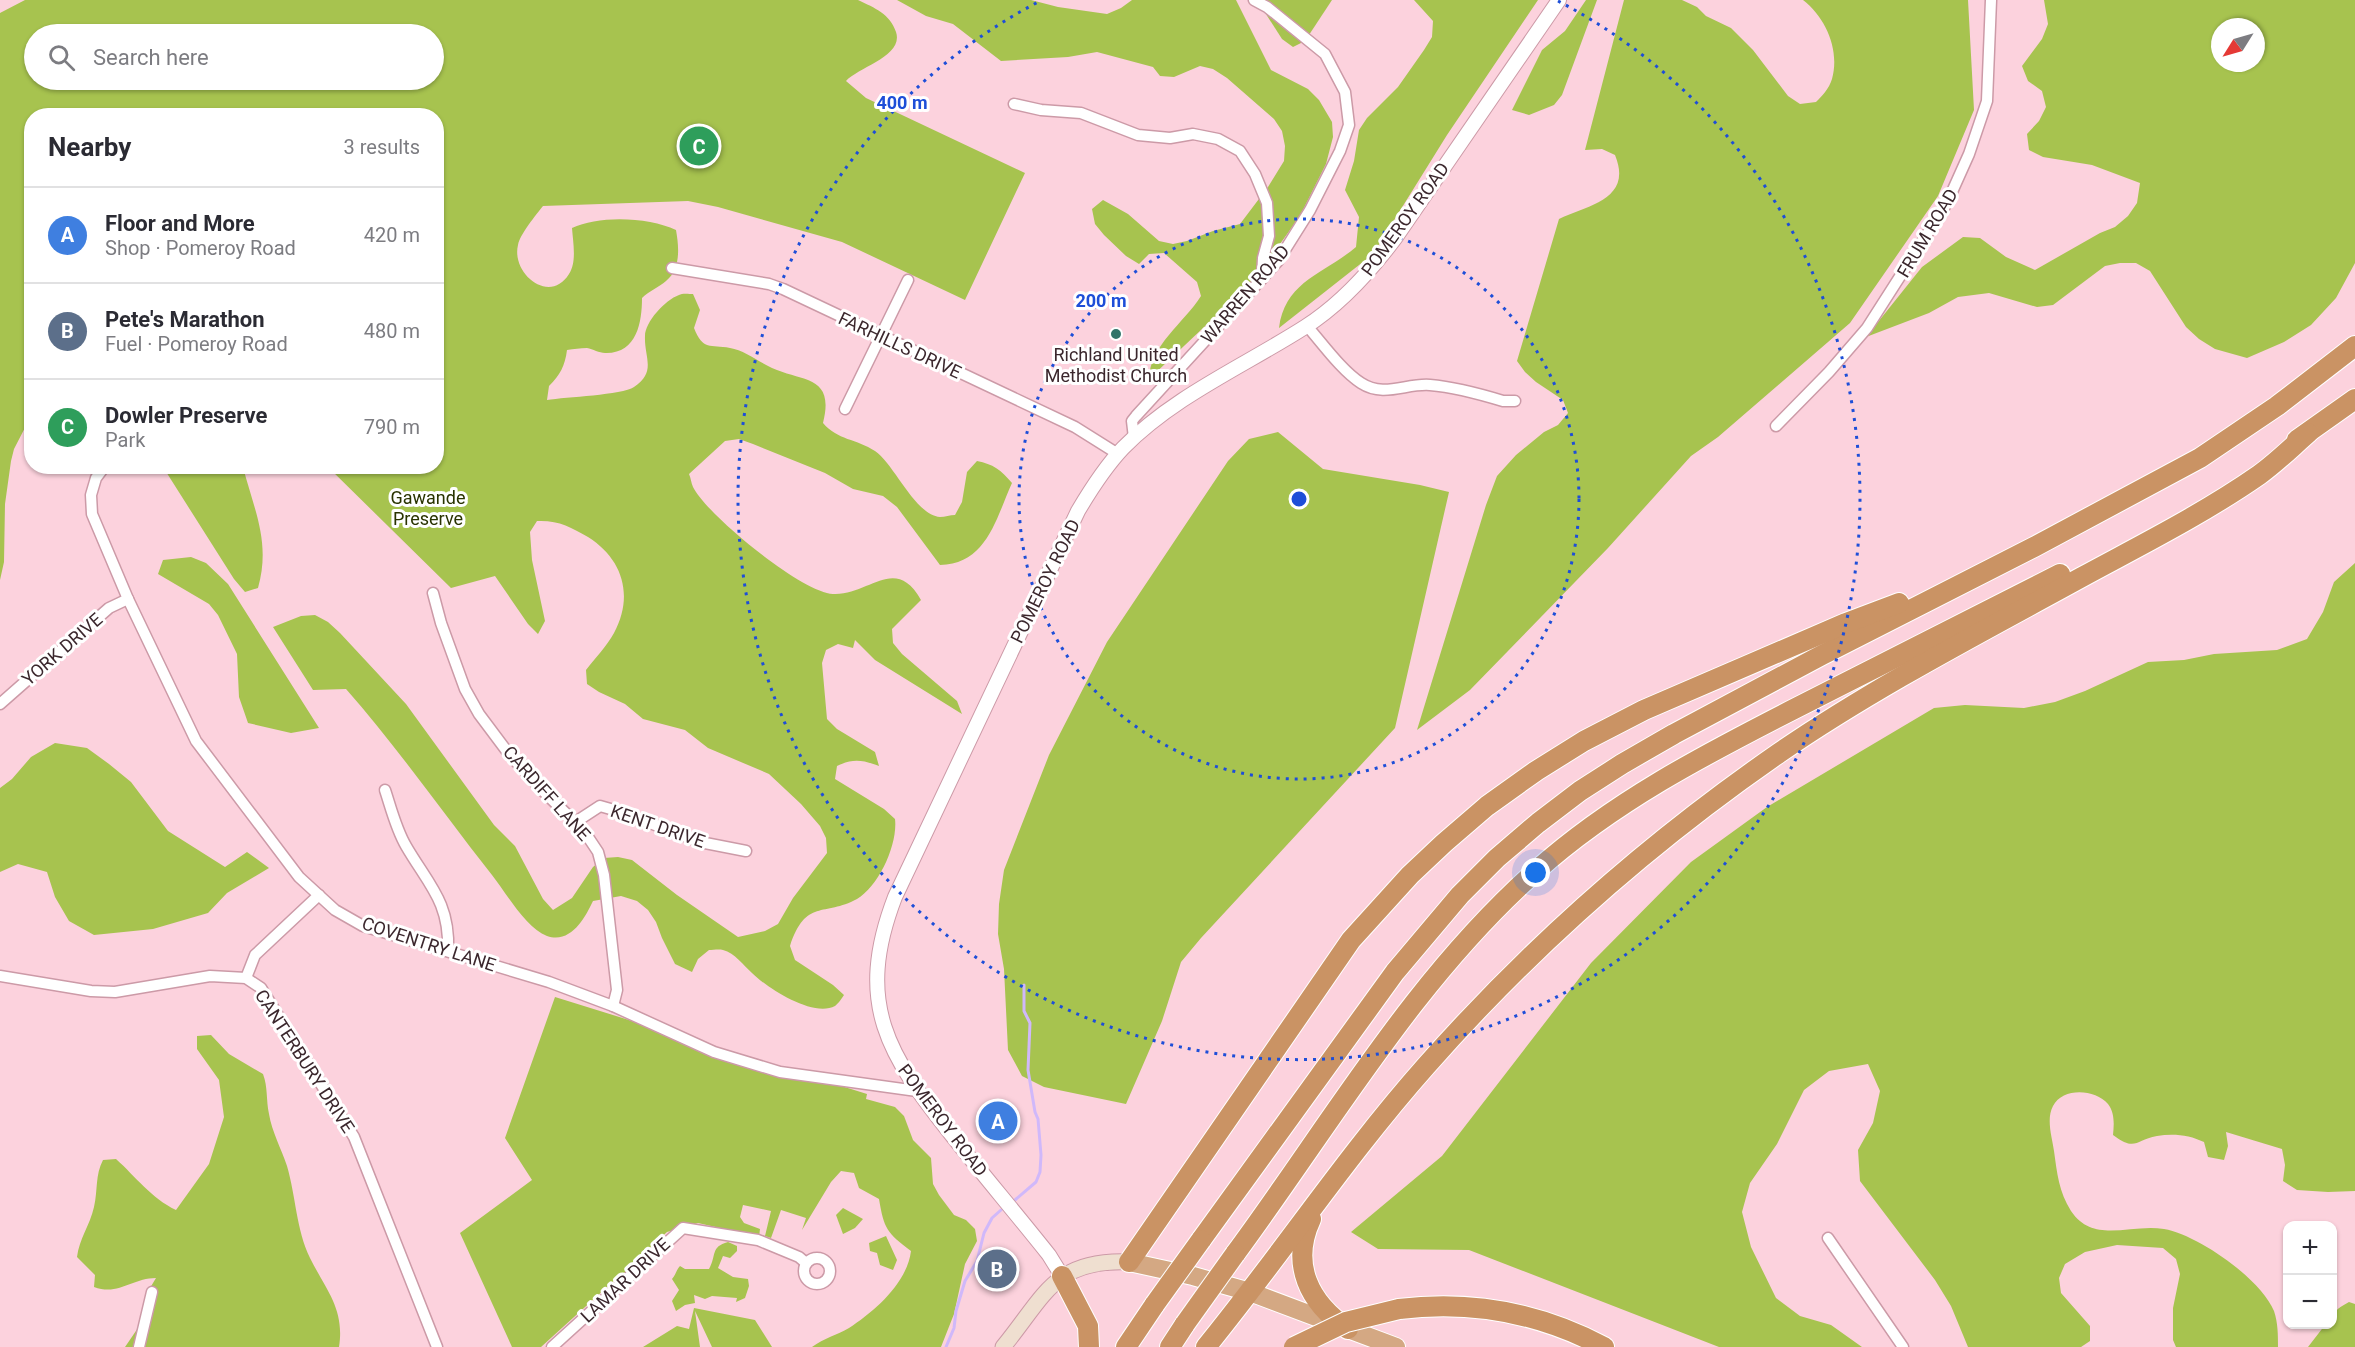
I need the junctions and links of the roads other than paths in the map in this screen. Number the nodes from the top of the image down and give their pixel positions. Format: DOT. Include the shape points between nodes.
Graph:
graph roads {
  1 [pos="1254,0"];
  2 [pos="1559,0"];
  3 [pos="1991,0"];
  4 [pos="1014,104"];
  5 [pos="672,268"];
  6 [pos="1262,279"];
  7 [pos="908,280"];
  8 [pos="1307,326"];
  9 [pos="880,336"];
  10 [pos="2355,346"];
  11 [pos="2355,399"];
  12 [pos="1515,400"];
  13 [pos="845,409"];
  14 [pos="1776,426"];
  15 [pos="2308,433"];
  16 [pos="1134,438"];
  17 [pos="1118,454"];
  18 [pos="99,474"];
  19 [pos="1986,571"];
  20 [pos="433,593"];
  21 [pos="128,599"];
  22 [pos="0,704"];
  23 [pos="385,790"];
  24 [pos="574,823"];
  25 [pos="746,851"];
  26 [pos="319,895"];
  27 [pos="448,950"];
  28 [pos="0,976"];
  29 [pos="246,978"];
  30 [pos="613,1006"];
  31 [pos="917,1091"];
  32 [pos="1319,1201"];
  33 [pos="1828,1238"];
  34 [pos="1129,1262"];
  35 [pos="806,1263"];
  36 [pos="1062,1276"];
  37 [pos="152,1292"];
  38 [pos="1250,1292"];
  39 [pos="1348,1329"];
  40 [pos="139,1347"];
  41 [pos="437,1347"];
  42 [pos="552,1347"];
  43 [pos="1002,1347"];
  44 [pos="1089,1347"];
  45 [pos="1125,1347"];
  46 [pos="1170,1347"];
  47 [pos="1206,1347"];
  48 [pos="1294,1347"];
  49 [pos="1396,1347"];
  50 [pos="1604,1347"];
  51 [pos="1902,1347"];
  1 -- 6 [label="street, WARREN ROAD" via="1325,54 1345,92 1349,126 1310,210"];
  2 -- 8 [label="street, POMEROY ROAD" via="1381,258"];
  3 -- 14 [label="street, FRUM ROAD" via="1987,101 1947,203 1868,328"];
  4 -- 6 [label="street" via="1081,113 1138,135 1170,138 1193,134 1218,139 1240,151 1267,203 1269,236"];
  5 -- 9 [label="street, FARHILLS DRIVE" via="769,284"];
  6 -- 16 [label="street, WARREN ROAD" via="1136,416 1132,421"];
  7 -- 9 [label="street"];
  8 -- 12 [label="street" via="1359,382 1374,389 1432,385 1503,401"];
  8 -- 16 [label="street, POMEROY ROAD" via="1174,407"];
  9 -- 13 [label="street"];
  9 -- 17 [label="street, FARHILLS DRIVE" via="1075,427"];
  10 -- 19 [label="highway" via="2200,458"];
  11 -- 15 [label="highway"];
  15 -- 32 [label="highway" via="2261,473 2220,500 1866,698 1699,809 1622,872 1501,984 1417,1076"];
  15 -- 46 [label="highway, bridge" via="2187,508 1656,782 1556,853 1443,966 1407,1011"];
  16 -- 17 [label="street, POMEROY ROAD"];
  17 -- 31 [label="street, POMEROY ROAD" via="1078,511 887,917 878,956 880,1009 895,1054"];
  18 -- 21 [label="street, COVENTRY LANE" via="91,495 92,514"];
  19 -- 34 [label="highway" via="1846,623 1644,710 1584,741 1487,806 1410,875 1351,940"];
  19 -- 45 [label="highway, bridge" via="1622,764 1580,791 1497,858 1395,972"];
  20 -- 24 [label="street, CARDIFF LANE" via="465,689 479,714 509,754"];
  21 -- 22 [label="street, YORK DRIVE" via="110,608"];
  21 -- 26 [label="street, COVENTRY LANE" via="196,741 298,877"];
  23 -- 27 [label="street" via="405,844 442,905"];
  24 -- 25 [label="street, KENT DRIVE" via="600,806 700,842"];
  24 -- 30 [label="street, CARDIFF LANE" via="598,852 604,875 617,990"];
  26 -- 27 [label="street, COVENTRY LANE" via="363,926"];
  26 -- 29 [label="street" via="255,955"];
  27 -- 30 [label="street, COVENTRY LANE"];
  28 -- 29 [label="street, CANTERBURY DRIVE" via="116,992 210,976"];
  29 -- 41 [label="street, CANTERBURY DRIVE" via="261,988 354,1137"];
  30 -- 31 [label="street, COVENTRY LANE" via="714,1052 780,1072"];
  31 -- 36 [label="street, POMEROY ROAD"];
  32 -- 38 [label="highway"];
  32 -- 39 [label="highway" via="1305,1231 1304,1274 1330,1317"];
  33 -- 51 [label="street"];
  34 -- 36 [label="main road" via="1090,1263"];
  34 -- 38 [label="highway"];
  35 -- 42 [label="street, LAMAR DRIVE" via="758,1240 682,1228"];
  36 -- 43 [label="main road"];
  36 -- 44 [label="highway" via="1088,1326"];
  37 -- 40 [label="street"];
  38 -- 39 [label="highway"];
  38 -- 47 [label="highway"];
  39 -- 49 [label="highway"];
  48 -- 50 [label="highway, bridge" via="1346,1322 1427,1305 1467,1305 1513,1312"];
}
